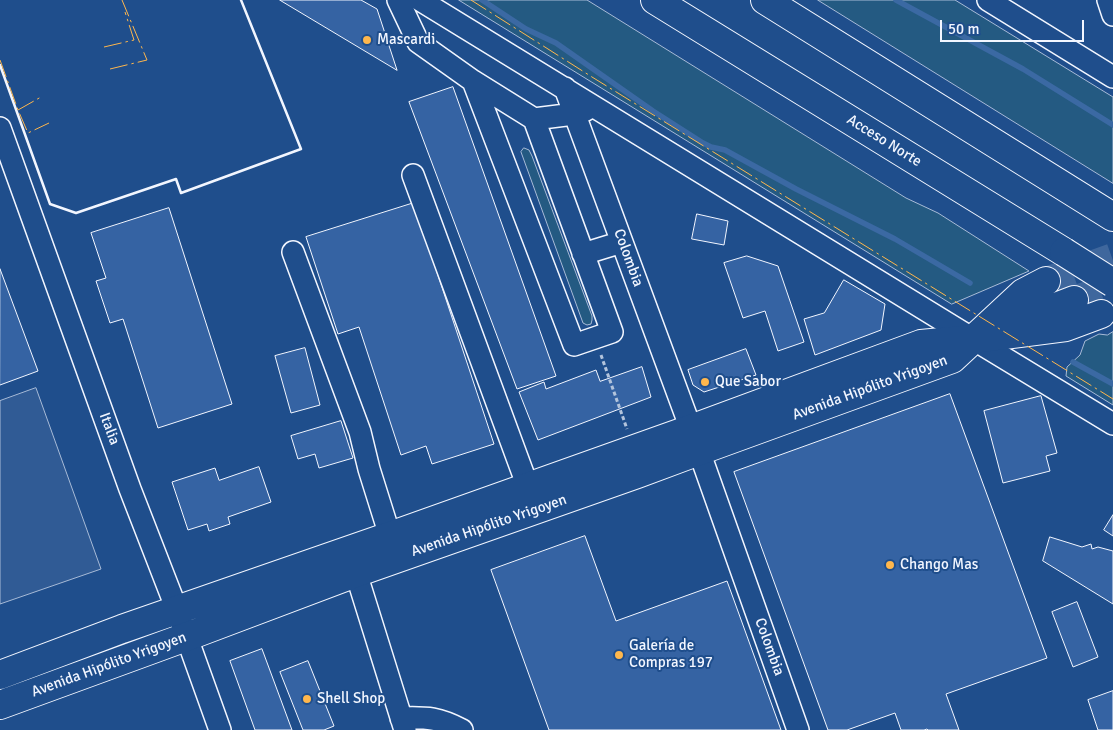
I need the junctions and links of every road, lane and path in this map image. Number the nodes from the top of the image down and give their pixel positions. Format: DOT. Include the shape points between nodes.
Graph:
graph roads {
  1 [pos="398,0"];
  2 [pos="420,0"];
  3 [pos="655,0"];
  4 [pos="764,0"];
  5 [pos="988,0"];
  6 [pos="1108,0"];
  7 [pos="1113,15"];
  8 [pos="1113,77"];
  9 [pos="473,81"];
  10 [pos="565,88"];
  11 [pos="595,107"];
  12 [pos="574,114"];
  13 [pos="534,119"];
  14 [pos="0,128"];
  15 [pos="413,175"];
  16 [pos="1113,217"];
  17 [pos="622,242"];
  18 [pos="293,252"];
  19 [pos="583,254"];
  20 [pos="1046,280"];
  21 [pos="1113,283"];
  22 [pos="1074,300"];
  23 [pos="1101,314"];
  24 [pos="595,338"];
  25 [pos="973,339"];
  26 [pos="1113,424"];
  27 [pos="695,440"];
  28 [pos="634,449"];
  29 [pos="528,487"];
  30 [pos="390,536"];
  31 [pos="356,573"];
  32 [pos="177,610"];
  33 [pos="186,637"];
  34 [pos="0,675"];
  35 [pos="0,705"];
  36 [pos="403,724"];
  37 [pos="220,730"];
  38 [pos="462,730"];
  39 [pos="798,730"];
  1 -- 9 [label="street" via="418,42"];
  2 -- 10 [label="street"];
  3 -- 21 [label="main road, Acceso Norte, bridge"];
  4 -- 16 [label="main road"];
  5 -- 8 [label="street"];
  6 -- 7 [label="street"];
  9 -- 13 [label="street"];
  9 -- 24 [label="street" via="574,345"];
  10 -- 11 [label="street"];
  10 -- 12 [label="street, Colombia"];
  11 -- 12 [label="street"];
  11 -- 25 [label="street"];
  12 -- 13 [label="street"];
  12 -- 17 [label="street, Colombia"];
  13 -- 19 [label="street"];
  14 -- 32 [label="street, Italia"];
  15 -- 29 [label="street"];
  17 -- 19 [label="street"];
  17 -- 27 [label="street, Colombia"];
  18 -- 30 [label="street" via="360,432"];
  19 -- 24 [label="street" via="612,332"];
  20 -- 25 [label="main road" via="1022,293"];
  22 -- 25 [label="main road, Avenida Hipólito Yrigoyen"];
  23 -- 25 [label="main road, Avenida Hipólito Yrigoyen" via="1066,327"];
  24 -- 28 [label="path"];
  25 -- 26 [label="street"];
  25 -- 27 [label="main road, Avenida Hipólito Yrigoyen" via="921,344"];
  27 -- 28 [label="main road, Avenida Hipólito Yrigoyen"];
  27 -- 31 [label="main road, Avenida Hipólito Yrigoyen" via="637,474"];
  27 -- 39 [label="street, Colombia"];
  28 -- 29 [label="main road, Avenida Hipólito Yrigoyen"];
  29 -- 30 [label="main road, Avenida Hipólito Yrigoyen"];
  30 -- 32 [label="main road, Avenida Hipólito Yrigoyen"];
  31 -- 33 [label="main road, Avenida Hipólito Yrigoyen"];
  31 -- 36 [label="street"];
  32 -- 33 [label="street, Italia"];
  32 -- 34 [label="main road, Avenida Hipólito Yrigoyen"];
  33 -- 35 [label="main road, Avenida Hipólito Yrigoyen"];
  33 -- 37 [label="street, Italia"];
  36 -- 38 [label="street" via="422,717 446,721"];
}
